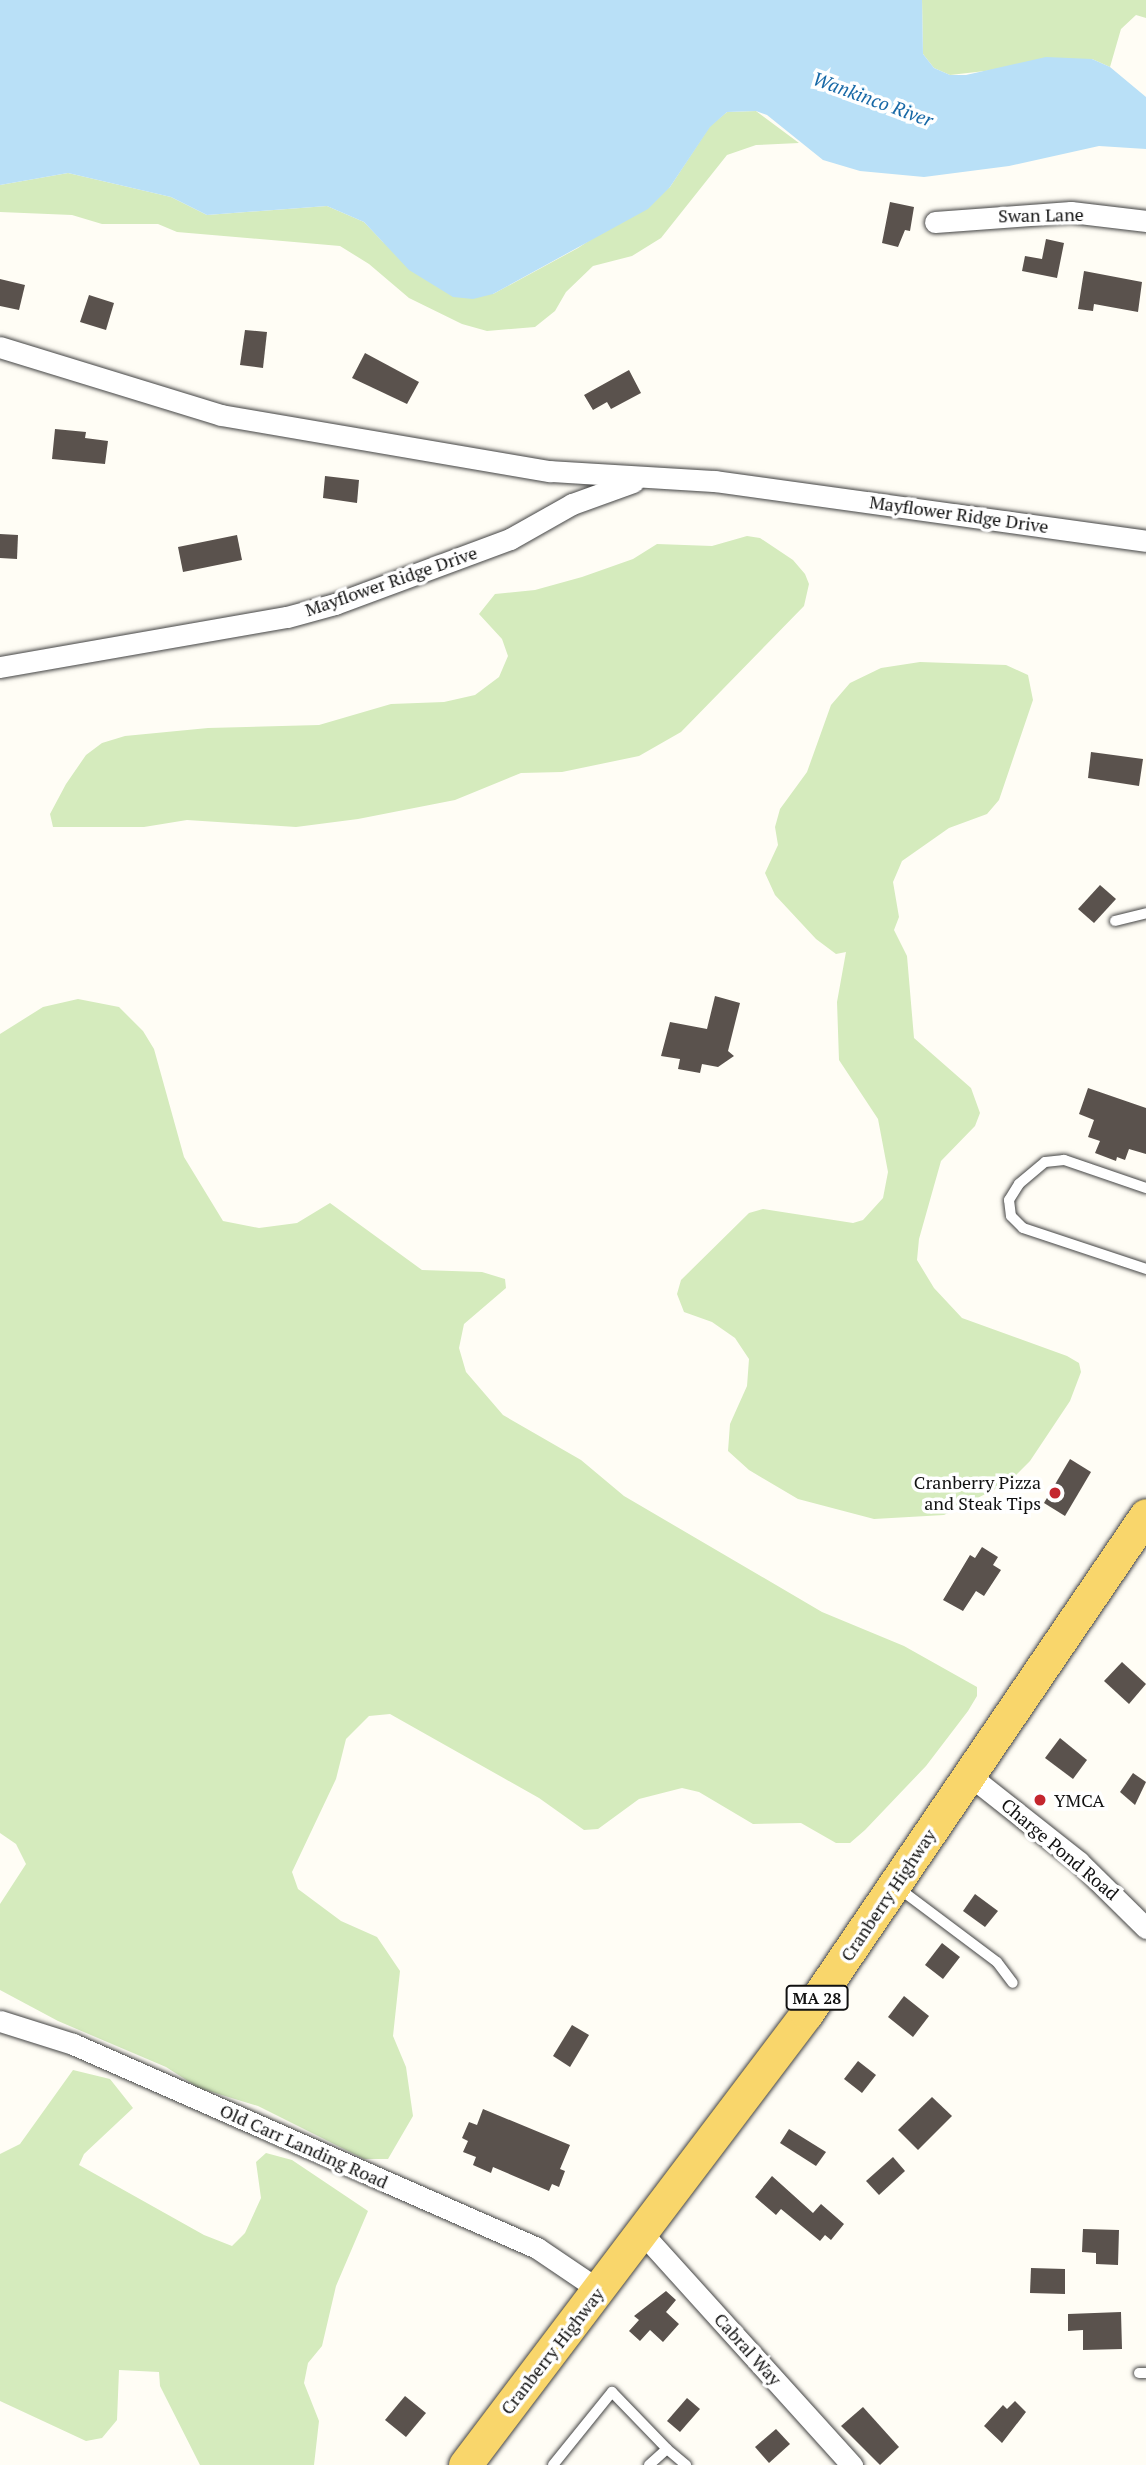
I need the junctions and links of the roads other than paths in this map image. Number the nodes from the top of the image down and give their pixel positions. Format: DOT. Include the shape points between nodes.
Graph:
graph roads {
  1 [pos="1146,220"];
  2 [pos="935,222"];
  3 [pos="0,347"];
  4 [pos="645,479"];
  5 [pos="1146,541"];
  6 [pos="0,667"];
  7 [pos="1146,913"];
  8 [pos="1115,921"];
  9 [pos="1146,1188"];
  10 [pos="1146,1269"];
  11 [pos="1146,1515"];
  12 [pos="969,1775"];
  13 [pos="894,1886"];
  14 [pos="1146,1928"];
  15 [pos="1013,1983"];
  16 [pos="0,2021"];
  17 [pos="643,2234"];
  18 [pos="599,2290"];
  19 [pos="667,2449"];
  20 [pos="465,2465"];
  21 [pos="553,2465"];
  22 [pos="649,2465"];
  23 [pos="686,2465"];
  24 [pos="852,2465"];
  1 -- 2 [label="street, Swan Lane" via="1071,212"];
  3 -- 4 [label="street, Mayflower Ridge Drive" via="221,415 550,471"];
  4 -- 5 [label="street, Mayflower Ridge Drive" via="715,481"];
  4 -- 6 [label="street, Mayflower Ridge Drive" via="596,494 510,538 335,604 287,617"];
  7 -- 8 [label="lane"];
  9 -- 10 [label="lane" via="1064,1160 1045,1163 1019,1184 1009,1200 1011,1216 1023,1228"];
  11 -- 12 [label="main road, Cranberry Highway / MA 28"];
  12 -- 13 [label="main road, Cranberry Highway / MA 28"];
  12 -- 14 [label="street, Charge Pond Road" via="1079,1861"];
  13 -- 15 [label="lane" via="997,1962"];
  13 -- 17 [label="main road, Cranberry Highway / MA 28"];
  16 -- 18 [label="street, Old Carr Landing Road" via="73,2044 537,2248"];
  17 -- 18 [label="main road, Cranberry Highway / MA 28"];
  17 -- 24 [label="street, Cabral Way"];
  18 -- 20 [label="main road, Cranberry Highway / MA 28"];
  19 -- 21 [label="lane" via="612,2392"];
  19 -- 22 [label="lane"];
  19 -- 23 [label="lane"];
}
